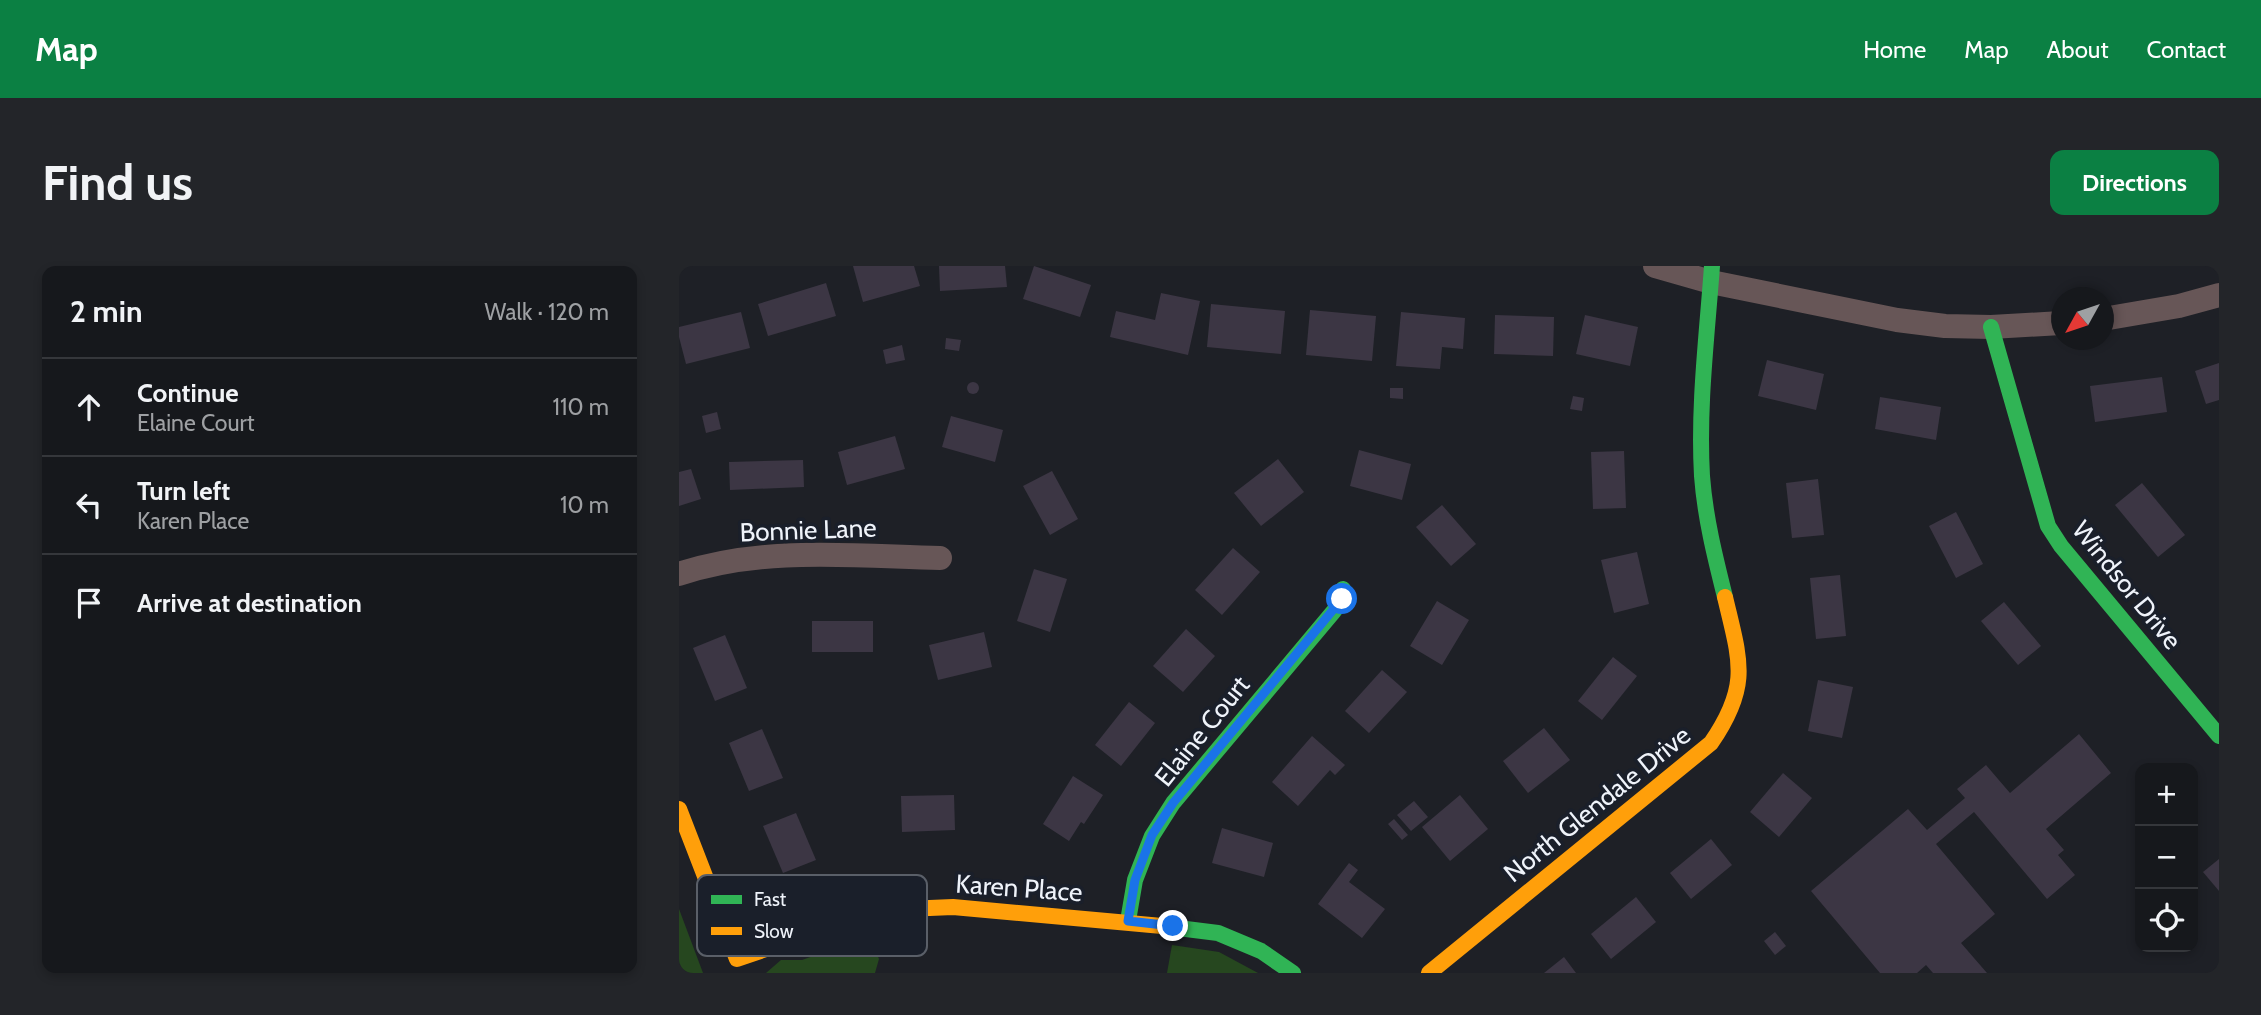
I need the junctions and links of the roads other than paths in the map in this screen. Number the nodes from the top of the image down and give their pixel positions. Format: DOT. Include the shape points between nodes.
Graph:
graph roads {
  1 [pos="1655,266"];
  2 [pos="1711,274"];
  3 [pos="2219,295"];
  4 [pos="2114,317"];
  5 [pos="2051,324"];
  6 [pos="1991,327"];
  7 [pos="940,558"];
  8 [pos="679,575"];
  9 [pos="1343,589"];
  10 [pos="2219,736"];
  11 [pos="679,809"];
  12 [pos="705,875"];
  13 [pos="927,908"];
  14 [pos="1128,921"];
  15 [pos="1293,973"];
  16 [pos="1429,973"];
  1 -- 2 [label="street"];
  2 -- 6 [label="street" via="1897,320"];
  2 -- 16 [label="street, North Glendale Drive" via="1702,458 1705,505 1737,650 1740,676 1735,702 1711,743"];
  3 -- 4 [label="street"];
  5 -- 6 [label="street"];
  6 -- 10 [label="street, Windsor Drive" via="2048,526"];
  7 -- 8 [label="street, Bonnie Lane" via="791,556 735,561"];
  9 -- 14 [label="street, Elaine Court" via="1334,611 1173,803 1152,835 1135,880"];
  11 -- 12 [label="street, Karen Place"];
  13 -- 14 [label="street, Karen Place"];
  14 -- 15 [label="street, Karen Place" via="1218,933 1261,951"];
}
